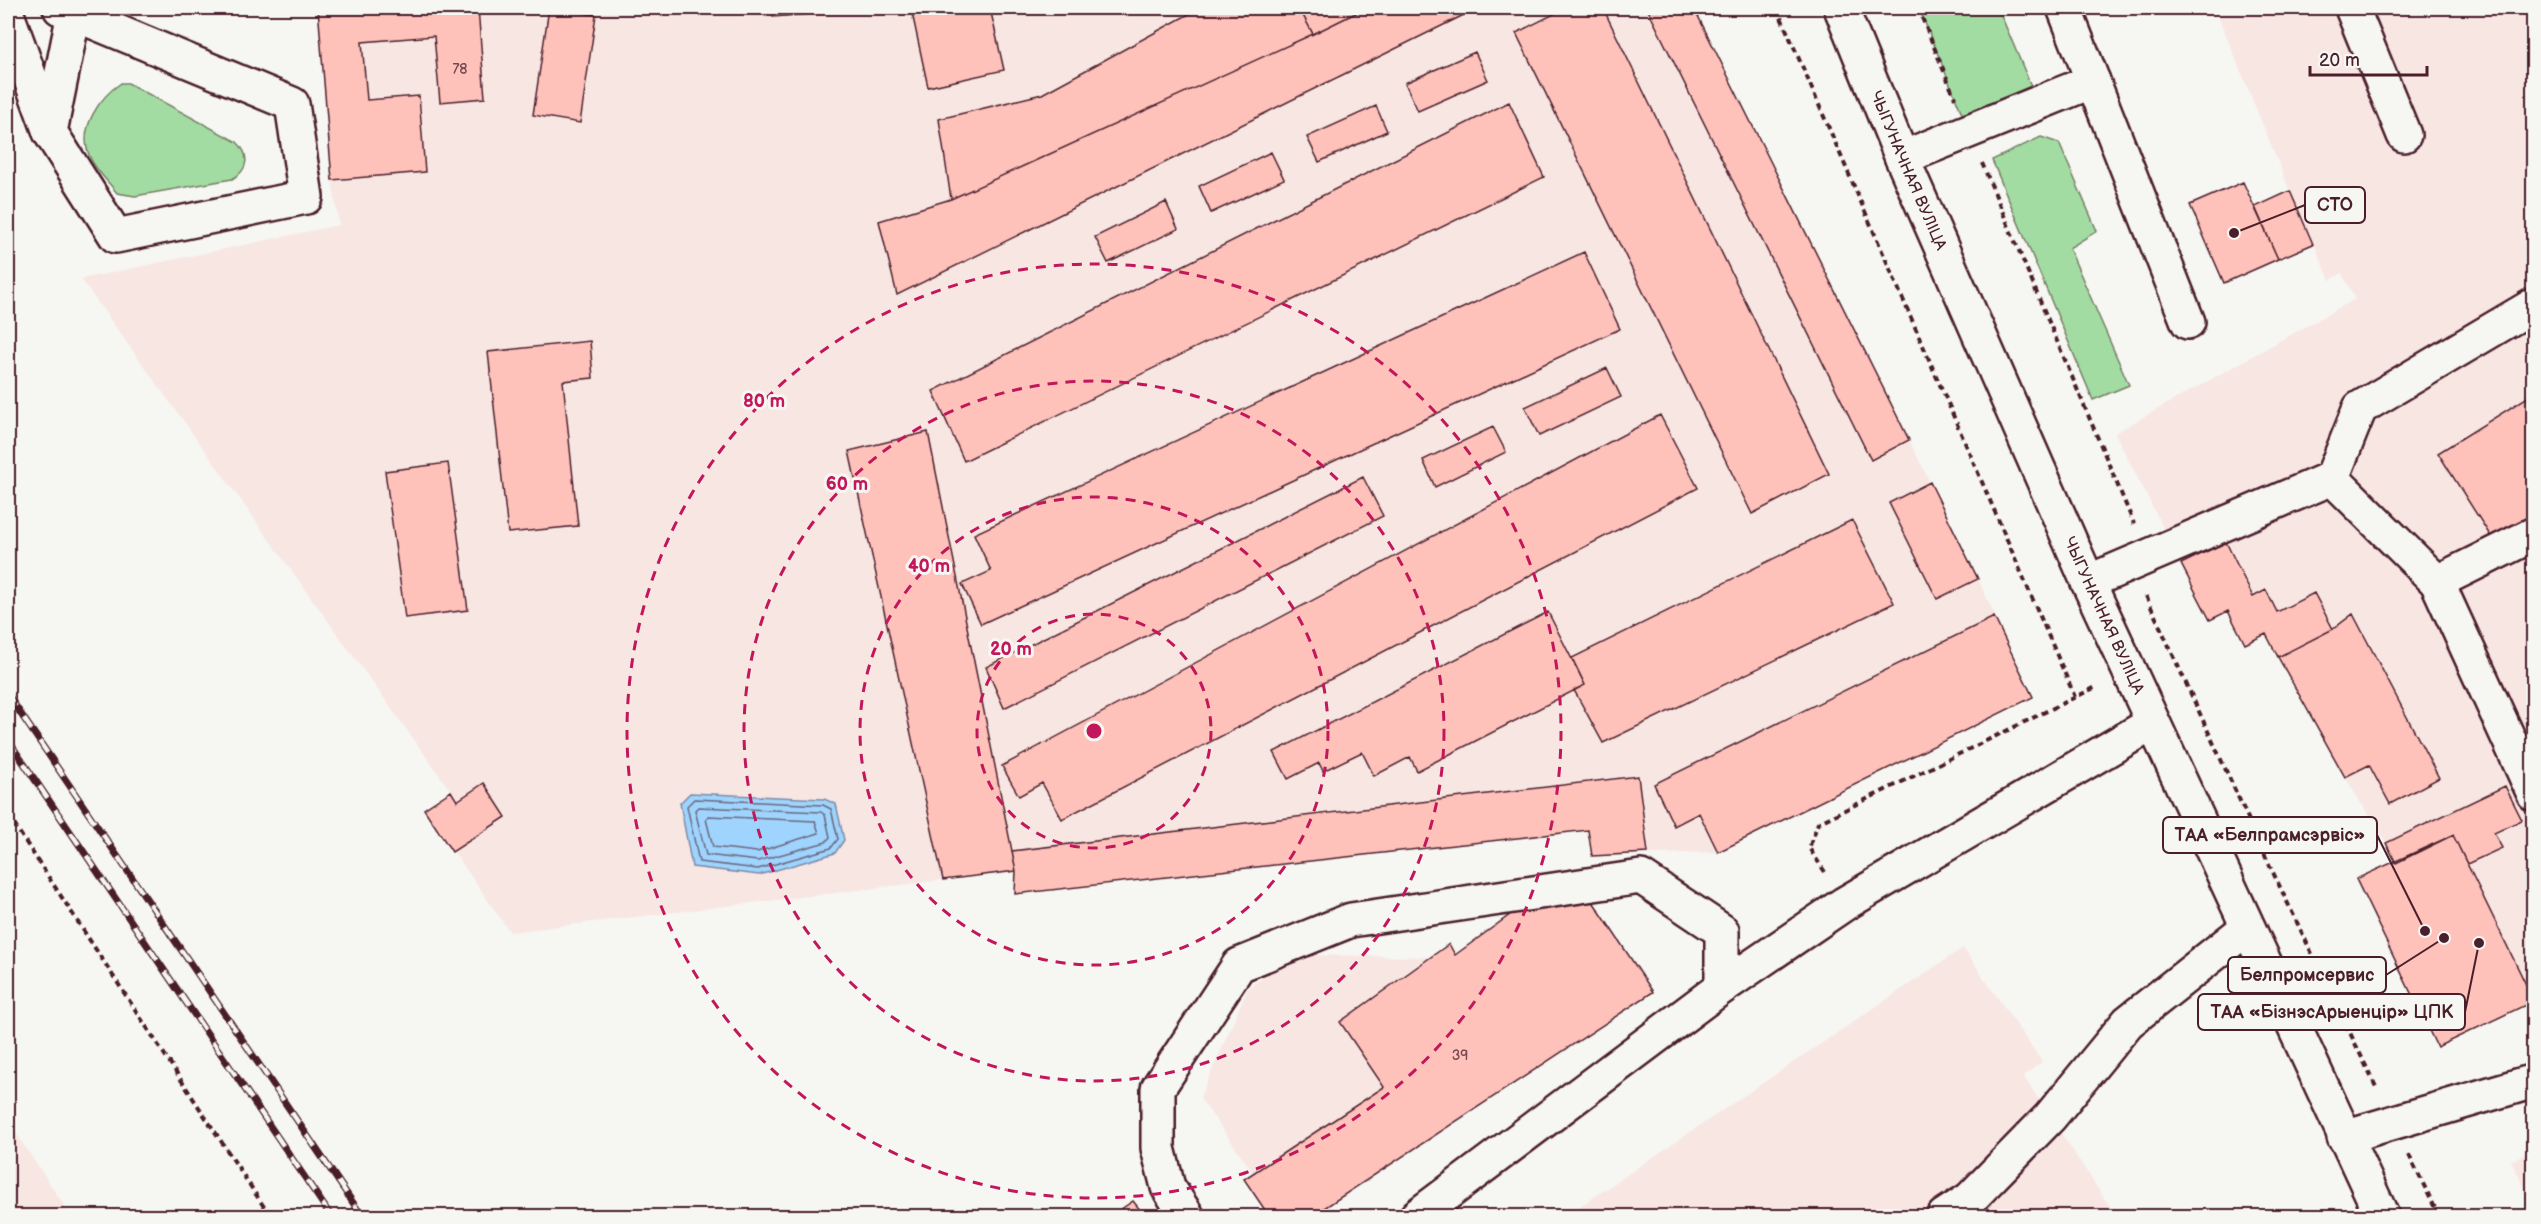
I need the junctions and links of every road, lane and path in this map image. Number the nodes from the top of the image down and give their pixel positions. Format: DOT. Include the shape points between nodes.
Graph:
graph roads {
  1 [pos="1777,8"];
  2 [pos="1841,8"];
  3 [pos="1918,8"];
  4 [pos="2064,8"];
  5 [pos="2352,8"];
  6 [pos="67,10"];
  7 [pos="8,17"];
  8 [pos="2093,81"];
  9 [pos="1969,131"];
  10 [pos="50,132"];
  11 [pos="2404,135"];
  12 [pos="1902,158"];
  13 [pos="2534,305"];
  14 [pos="2188,322"];
  15 [pos="2332,478"];
  16 [pos="2534,534"];
  17 [pos="2132,564"];
  18 [pos="2088,582"];
  19 [pos="2437,582"];
  20 [pos="2129,670"];
  21 [pos="2075,697"];
  22 [pos="2153,723"];
  23 [pos="2534,794"];
  24 [pos="8,815"];
  25 [pos="1844,904"];
  26 [pos="2247,928"];
  27 [pos="1722,987"];
  28 [pos="2534,1081"];
  29 [pos="2394,1122"];
  30 [pos="2344,1137"];
  31 [pos="270,1216"];
  32 [pos="1187,1216"];
  33 [pos="1417,1216"];
  34 [pos="1944,1216"];
  35 [pos="2382,1216"];
  36 [pos="2439,1216"];
  1 -- 21 [label="path"];
  2 -- 12 [label="street, ЧЫГУНАЧНАЯ ВУЛІЦА"];
  3 -- 9 [label="path"];
  4 -- 8 [label="street"];
  5 -- 11 [label="street"];
  6 -- 10 [label="street"];
  6 -- 10 [label="street" via="292,104 306,197 116,236"];
  7 -- 10 [label="street"];
  8 -- 9 [label="street"];
  8 -- 14 [label="street"];
  9 -- 12 [label="street"];
  9 -- 17 [label="path" via="2134,525 2128,556"];
  12 -- 18 [label="street, ЧЫГУНАЧНАЯ ВУЛІЦА"];
  13 -- 15 [label="street" via="2360,408"];
  15 -- 17 [label="street"];
  15 -- 19 [label="street"];
  16 -- 19 [label="street"];
  17 -- 18 [label="street"];
  17 -- 29 [label="path" via="2268,862"];
  18 -- 20 [label="street, ЧЫГУНАЧНАЯ ВУЛІЦА"];
  19 -- 23 [label="street"];
  20 -- 21 [label="path"];
  20 -- 22 [label="street, ЧЫГУНАЧНАЯ ВУЛІЦА"];
  21 -- 25 [label="path" via="1818,823 1809,848"];
  22 -- 25 [label="street"];
  22 -- 26 [label="street, ЧЫГУНАЧНАЯ ВУЛІЦА"];
  24 -- 31 [label="path"];
  25 -- 27 [label="street"];
  26 -- 30 [label="street, ЧЫГУНАЧНАЯ ВУЛІЦА"];
  26 -- 34 [label="street" via="2128,1022 2050,1117 1970,1199"];
  27 -- 32 [label="street" via="1722,931 1641,877 1351,920 1239,965 1158,1088 1158,1148 1168,1187"];
  27 -- 33 [label="street"];
  28 -- 29 [label="street"];
  29 -- 30 [label="street"];
  29 -- 36 [label="path"];
  30 -- 35 [label="street, ЧЫГУНАЧНАЯ ВУЛІЦА"];
}
